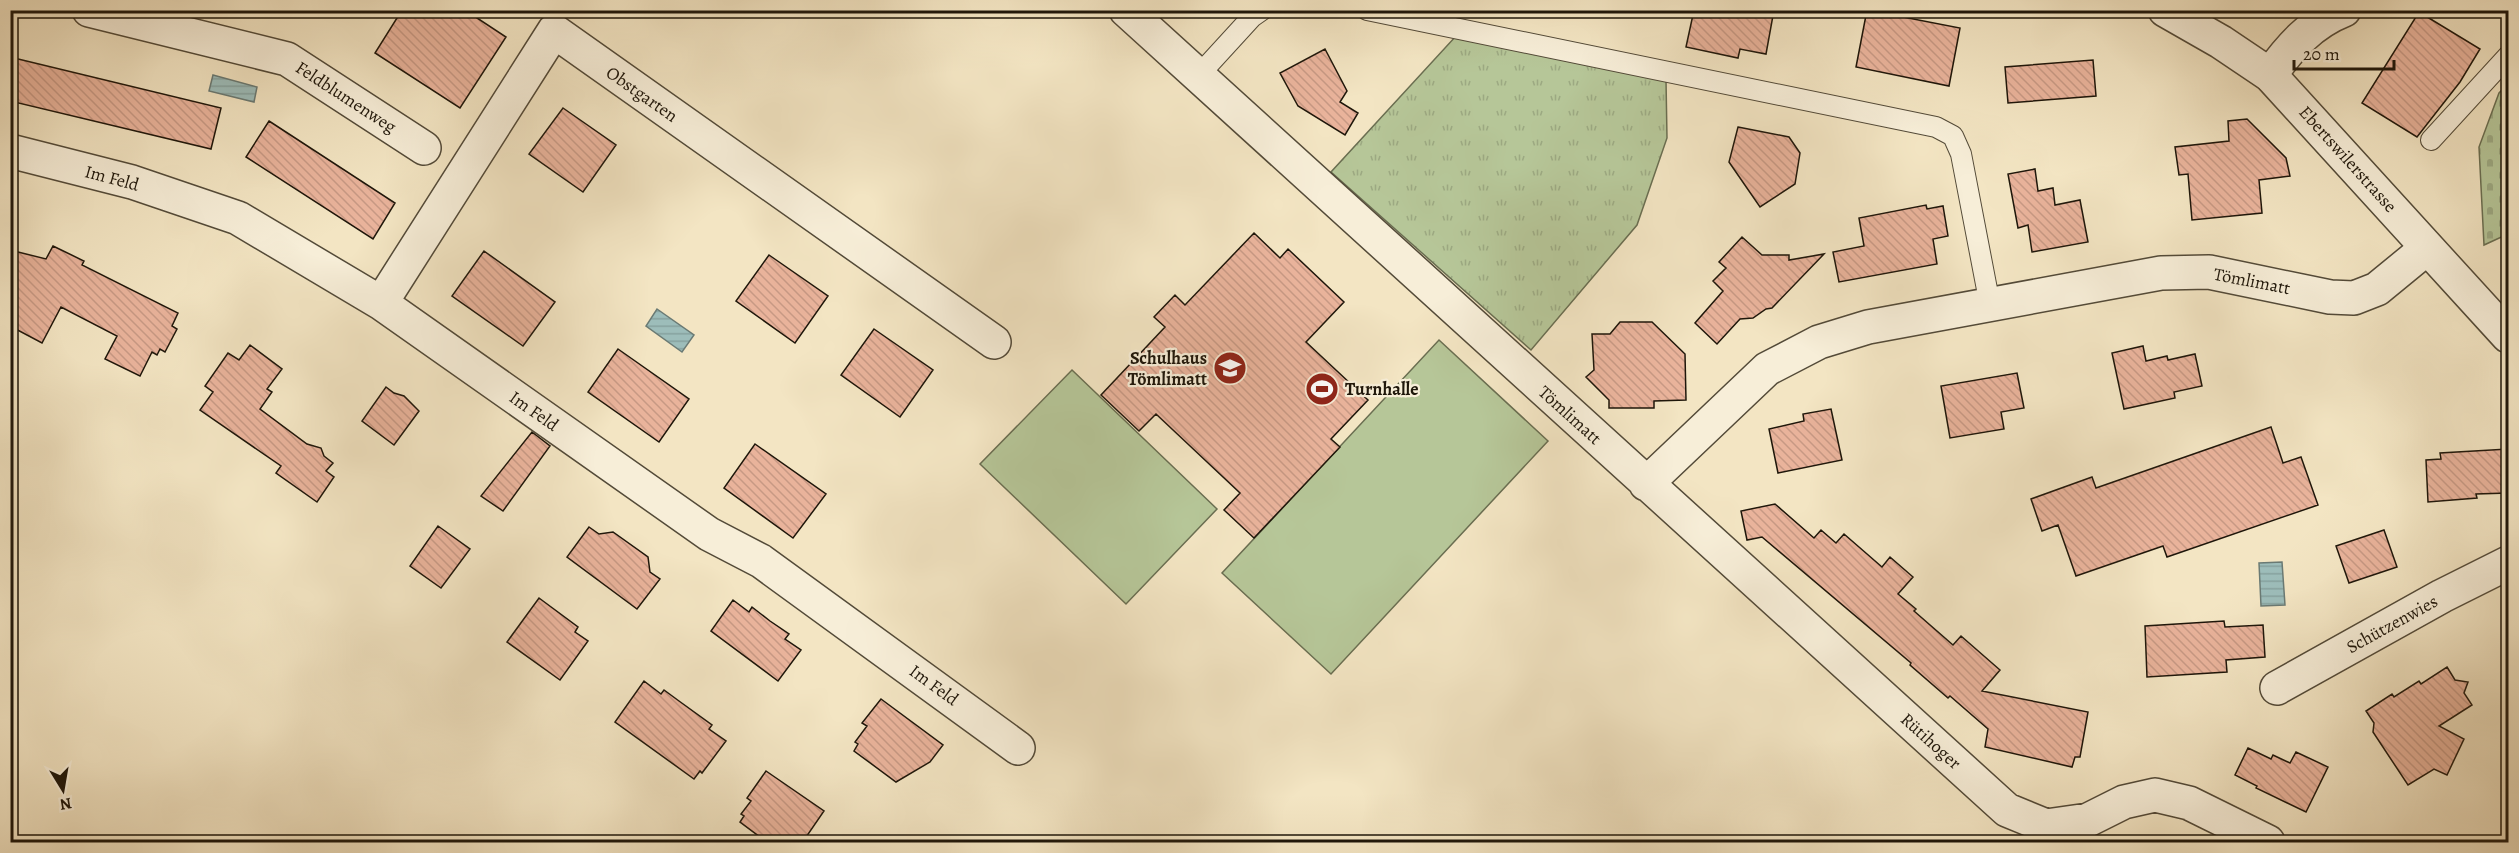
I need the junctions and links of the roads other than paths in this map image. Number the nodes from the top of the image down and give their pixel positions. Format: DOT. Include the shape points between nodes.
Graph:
graph roads {
  1 [pos="89,10"];
  2 [pos="1126,10"];
  3 [pos="1262,10"];
  4 [pos="1367,10"];
  5 [pos="2165,10"];
  6 [pos="2344,10"];
  7 [pos="2508,56"];
  8 [pos="2270,75"];
  9 [pos="1198,76"];
  10 [pos="2431,140"];
  11 [pos="424,148"];
  12 [pos="10,151"];
  13 [pos="2427,248"];
  14 [pos="381,303"];
  15 [pos="1990,306"];
  16 [pos="2508,336"];
  17 [pos="994,342"];
  18 [pos="1646,484"];
  19 [pos="2508,563"];
  20 [pos="2277,688"];
  21 [pos="1018,748"];
  22 [pos="2268,843"];
  1 -- 11 [label="street, Feldblumenweg" via="286,59"];
  2 -- 9 [label="street, Tömlimatt"];
  3 -- 9 [label="lane"];
  4 -- 15 [label="lane" via="1936,127 1953,136 1961,154"];
  5 -- 8 [label="street, Ebertswilerstrasse"];
  6 -- 8 [label="street" via="2300,37"];
  7 -- 10 [label="lane"];
  8 -- 13 [label="street, Ebertswilerstrasse"];
  9 -- 18 [label="street, Tömlimatt"];
  12 -- 14 [label="street, Im Feld" via="132,182 238,218"];
  13 -- 15 [label="street, Tömlimatt" via="2377,290 2354,298 2330,297 2209,272 2161,273"];
  13 -- 16 [label="street, Ebertswilerstrasse"];
  14 -- 17 [label="street, Obstgarten" via="554,31"];
  14 -- 21 [label="street, Im Feld" via="709,534 761,561"];
  15 -- 18 [label="street, Tömlimatt" via="1868,327 1809,348 1767,369"];
  18 -- 22 [label="street, Rütihoger" via="2007,810 2046,826 2088,820 2124,802 2155,795 2189,803"];
  19 -- 20 [label="street, Schützenwies"];
}
